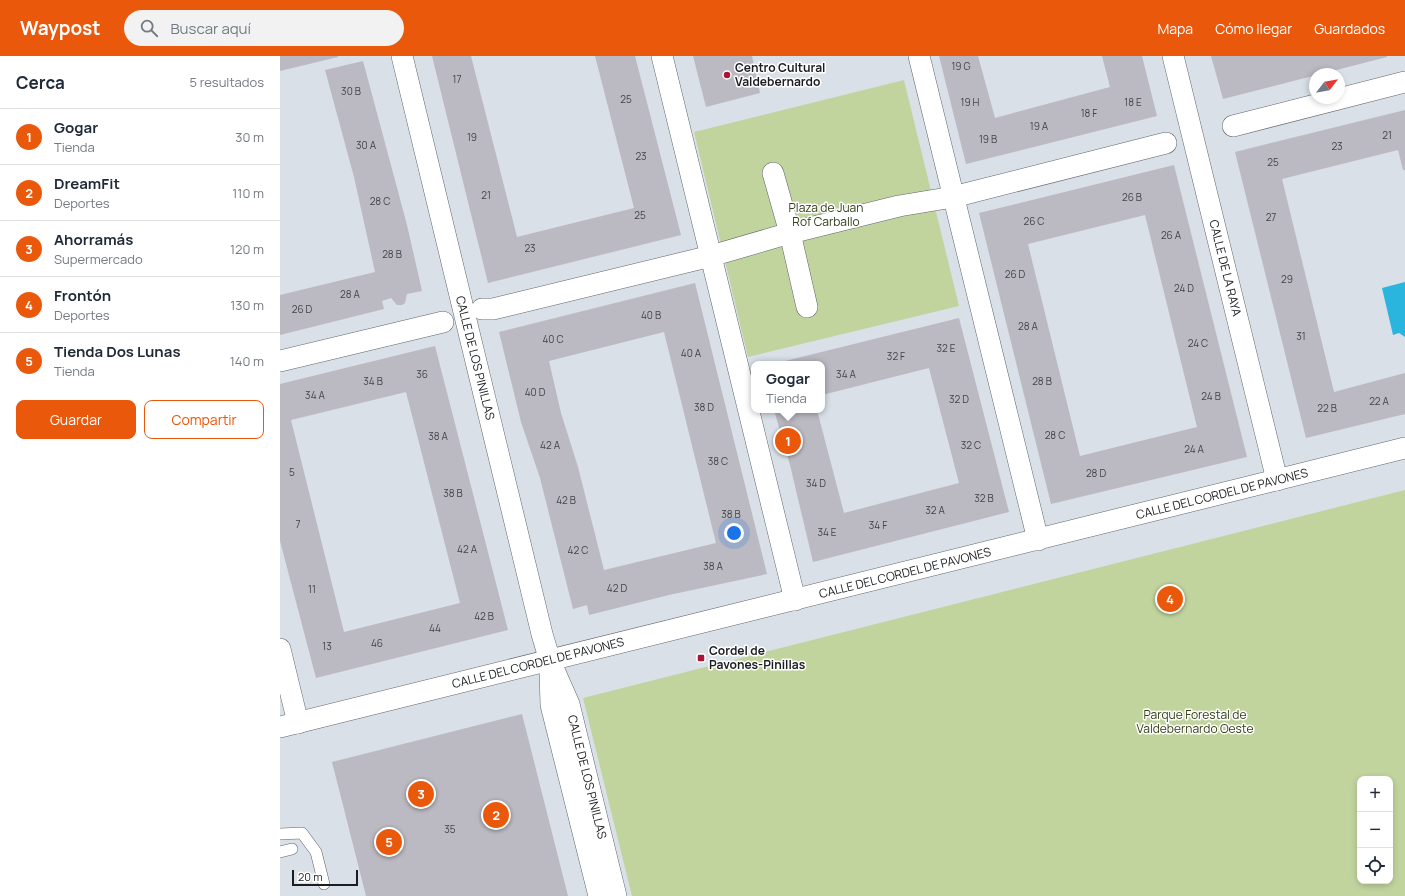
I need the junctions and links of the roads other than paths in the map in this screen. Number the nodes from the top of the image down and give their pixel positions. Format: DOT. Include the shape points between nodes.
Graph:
graph roads {
  1 [pos="402,56"];
  2 [pos="662,56"];
  3 [pos="918,56"];
  4 [pos="1172,56"];
  5 [pos="1405,82"];
  6 [pos="1233,126"];
  7 [pos="1166,143"];
  8 [pos="773,173"];
  9 [pos="953,197"];
  10 [pos="790,233"];
  11 [pos="711,256"];
  12 [pos="807,307"];
  13 [pos="482,309"];
  14 [pos="443,322"];
  15 [pos="280,361"];
  16 [pos="1405,448"];
  17 [pos="1277,480"];
  18 [pos="1038,540"];
  19 [pos="795,600"];
  20 [pos="280,649"];
  21 [pos="550,660"];
  22 [pos="289,725"];
  23 [pos="280,834"];
  24 [pos="292,849"];
  25 [pos="280,852"];
  26 [pos="324,884"];
  27 [pos="599,896"];
  28 [pos="616,896"];
  1 -- 21 [label="street, CALLE DE LOS PINILLAS"];
  2 -- 11 [label="street"];
  3 -- 9 [label="street"];
  4 -- 17 [label="street, CALLE DE LA RAYA"];
  5 -- 6 [label="street"];
  7 -- 9 [label="street"];
  8 -- 10 [label="street"];
  9 -- 10 [label="street" via="899,206"];
  9 -- 18 [label="street"];
  10 -- 11 [label="street"];
  10 -- 12 [label="street"];
  11 -- 13 [label="street" via="493,309"];
  11 -- 19 [label="street"];
  14 -- 15 [label="street"];
  16 -- 17 [label="street, CALLE DEL CORDEL DE PAVONES"];
  17 -- 18 [label="street, CALLE DEL CORDEL DE PAVONES"];
  18 -- 19 [label="street, CALLE DEL CORDEL DE PAVONES"];
  19 -- 21 [label="street, CALLE DEL CORDEL DE PAVONES"];
  20 -- 22 [label="street"];
  21 -- 22 [label="street, CALLE DEL CORDEL DE PAVONES"];
  21 -- 27 [label="street, CALLE DE LOS PINILLAS" via="551,705"];
  21 -- 28 [label="street, CALLE DE LOS PINILLAS" via="569,704"];
  23 -- 26 [label="lane" via="302,833 316,852"];
  24 -- 25 [label="lane"];
}
